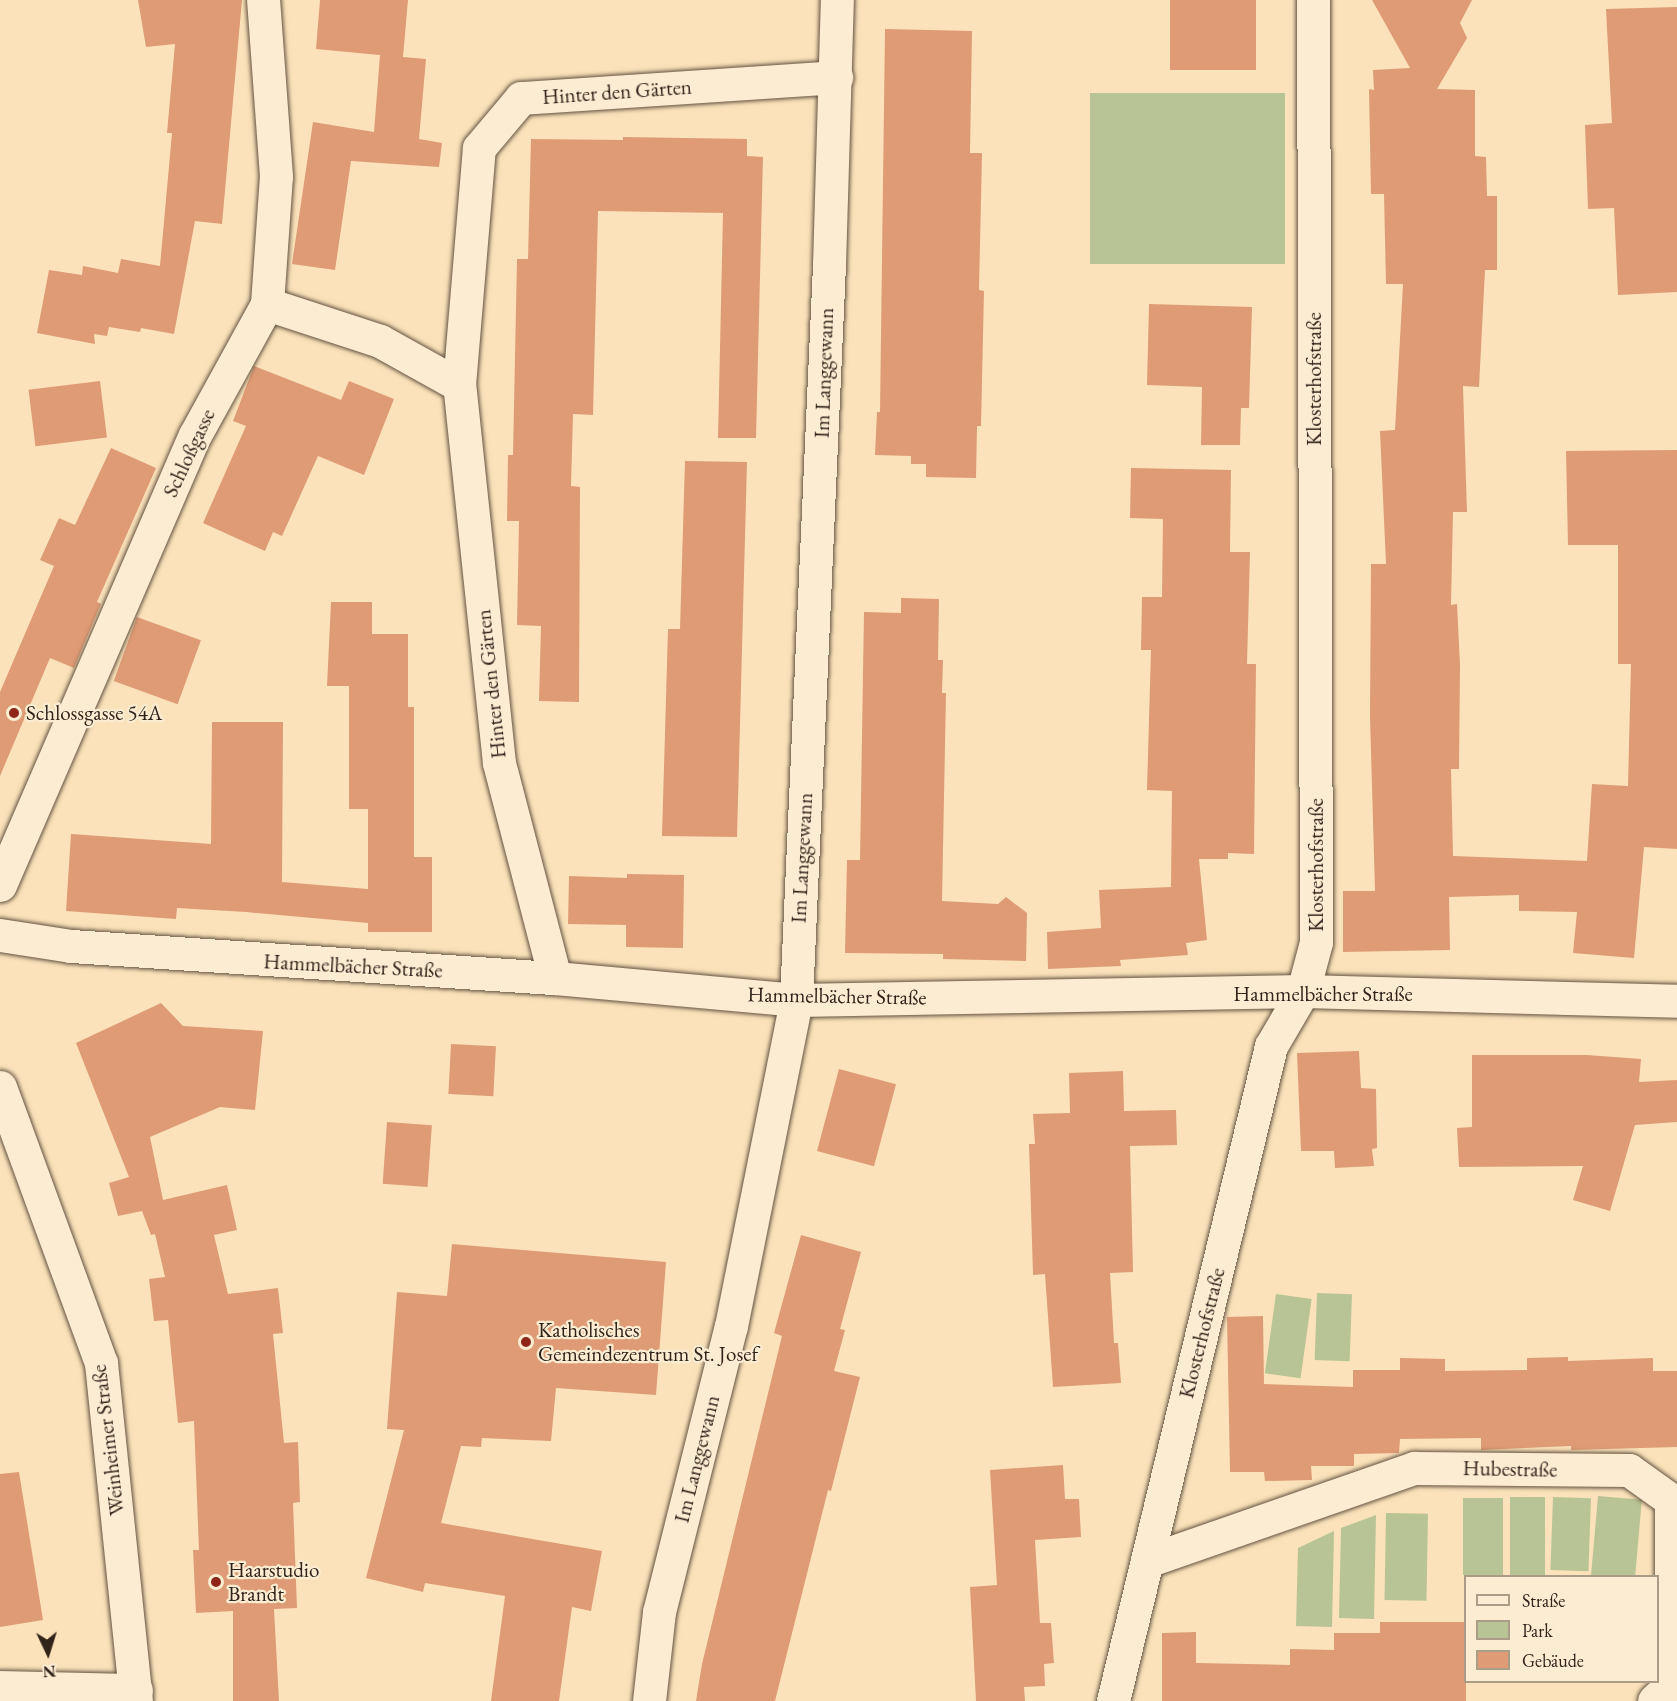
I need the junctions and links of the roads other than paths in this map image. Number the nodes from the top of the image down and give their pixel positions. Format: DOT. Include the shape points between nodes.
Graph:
graph roads {
  1 [pos="263,0"];
  2 [pos="837,0"];
  3 [pos="1313,0"];
  4 [pos="836,77"];
  5 [pos="267,304"];
  6 [pos="459,385"];
  7 [pos="0,885"];
  8 [pos="0,936"];
  9 [pos="555,978"];
  10 [pos="1303,991"];
  11 [pos="796,1000"];
  12 [pos="1677,1000"];
  13 [pos="0,1087"];
  14 [pos="1147,1561"];
  15 [pos="0,1687"];
  16 [pos="136,1696"];
  17 [pos="649,1701"];
  18 [pos="1113,1701"];
  19 [pos="1654,1701"];
  1 -- 5 [label="street, Schloßgasse" via="276,176"];
  2 -- 4 [label="street, Im Langgewann"];
  3 -- 10 [label="street, Klosterhofstraße" via="1316,942"];
  4 -- 6 [label="street, Hinter den Gärten" via="521,98 479,148"];
  4 -- 11 [label="street, Im Langgewann"];
  5 -- 6 [label="street" via="380,341"];
  5 -- 7 [label="street, Schloßgasse" via="195,435"];
  6 -- 9 [label="street, Hinter den Gärten" via="499,763"];
  8 -- 9 [label="street, Hammelbächer Straße" via="71,946"];
  9 -- 11 [label="street, Hammelbächer Straße"];
  10 -- 11 [label="street, Hammelbächer Straße"];
  10 -- 12 [label="street, Hammelbächer Straße"];
  10 -- 14 [label="street, Klosterhofstraße" via="1271,1046"];
  11 -- 17 [label="street, Im Langgewann" via="731,1326 659,1612"];
  13 -- 16 [label="street, Weinheimer Straße" via="101,1363"];
  14 -- 18 [label="street, Klosterhofstraße"];
  14 -- 19 [label="street, Hubestraße" via="1414,1468 1629,1470 1671,1500 1671,1685"];
  15 -- 16 [label="street"];
}
